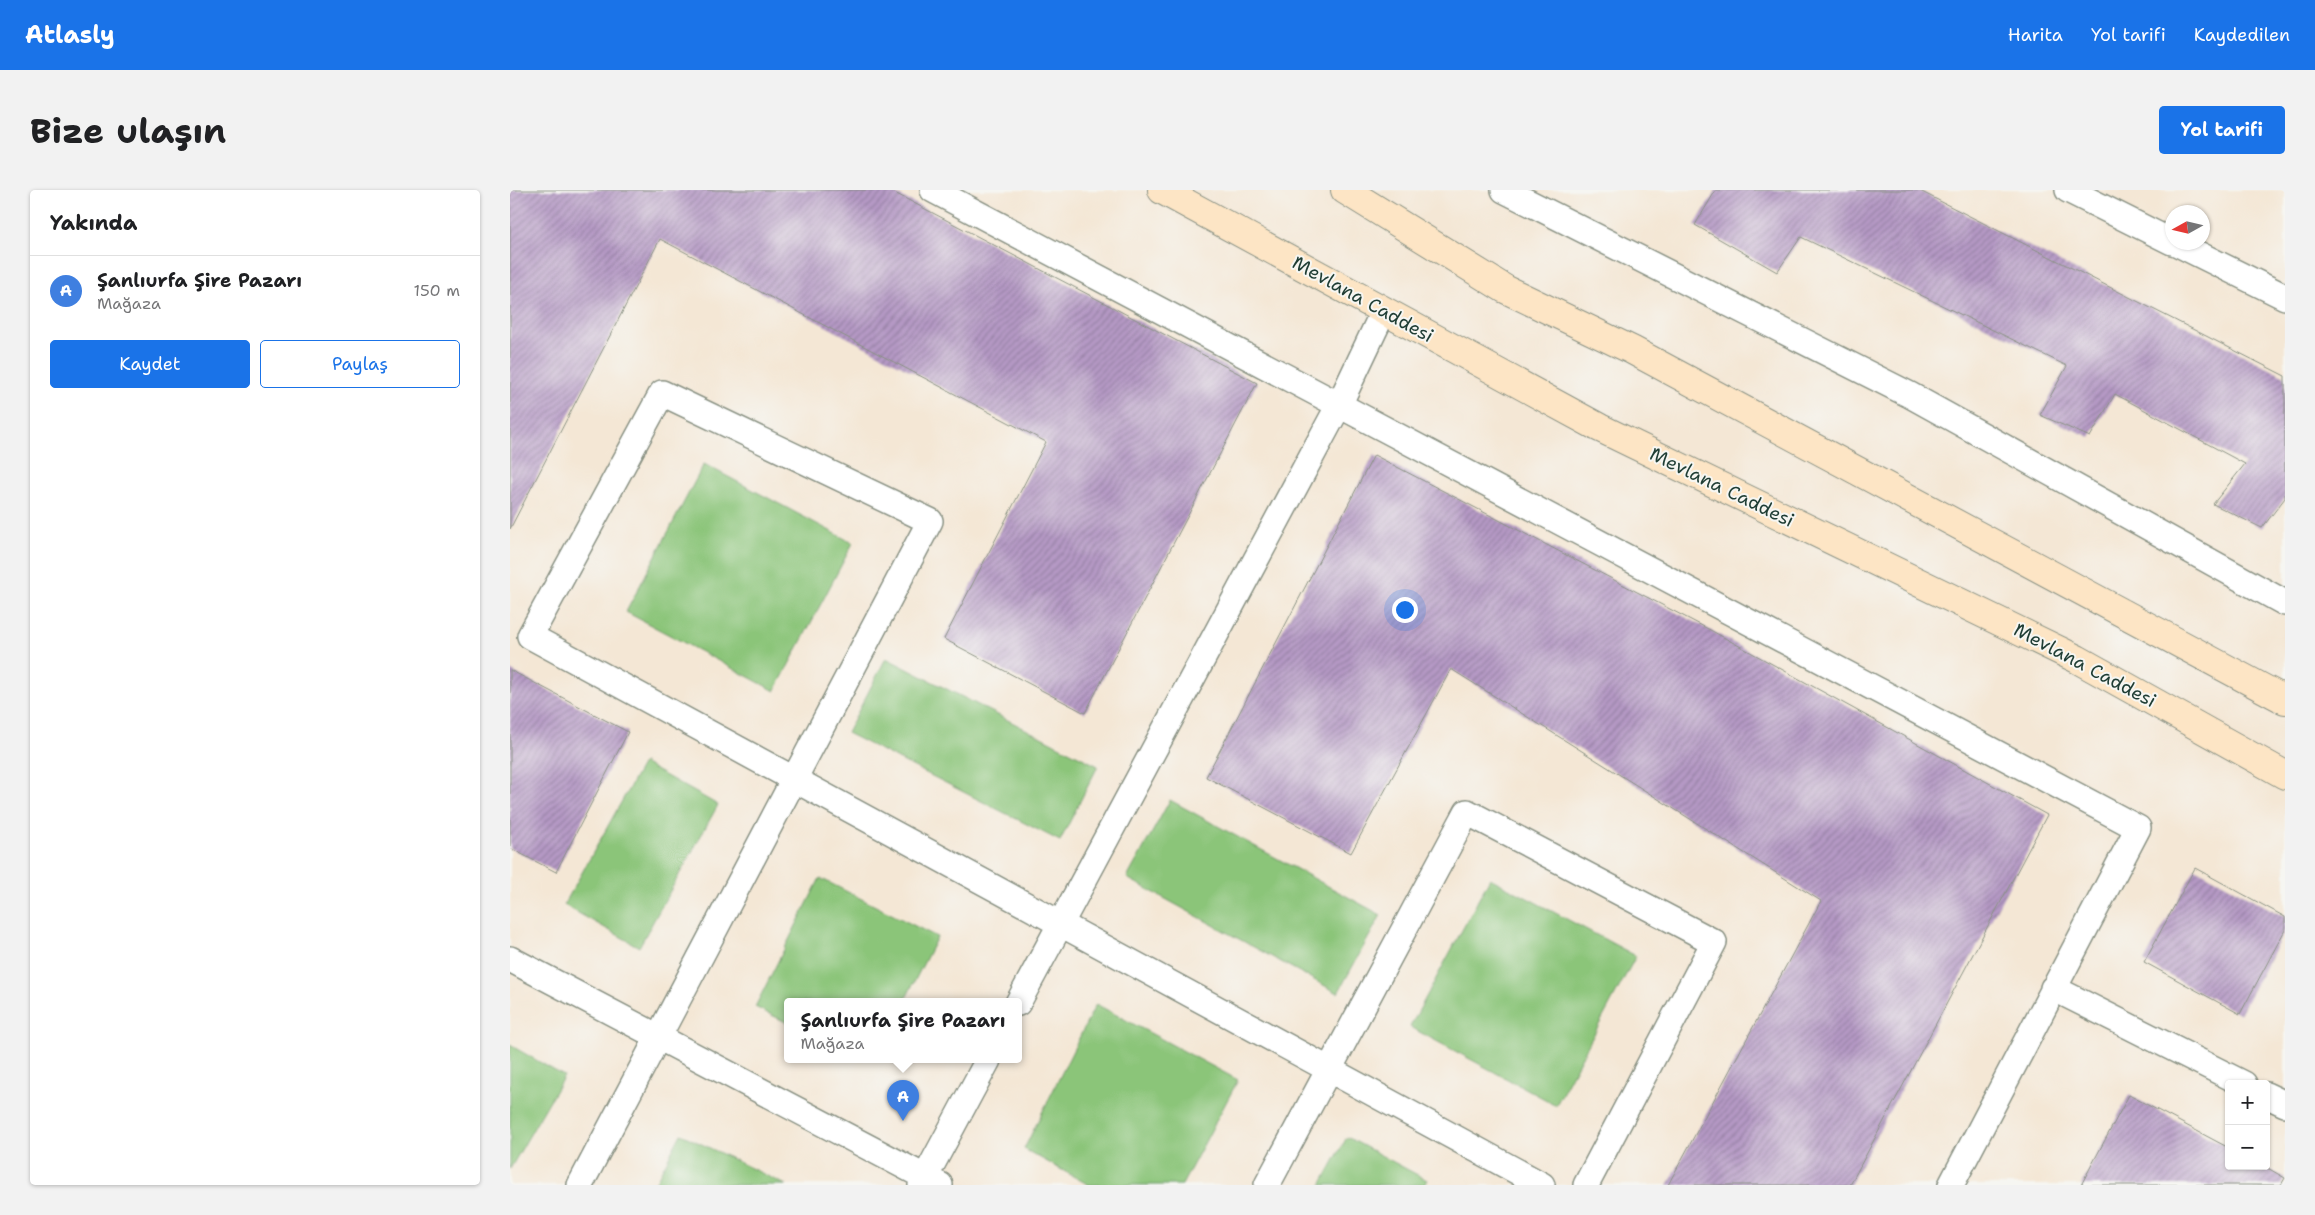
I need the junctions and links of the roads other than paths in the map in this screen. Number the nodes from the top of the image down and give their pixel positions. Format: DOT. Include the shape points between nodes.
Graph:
graph roads {
  1 [pos="933,190"];
  2 [pos="1162,190"];
  3 [pos="1345,190"];
  4 [pos="1504,190"];
  5 [pos="2068,190"];
  6 [pos="2165,238"];
  7 [pos="2190,250"];
  8 [pos="2285,297"];
  9 [pos="1384,310"];
  10 [pos="1339,405"];
  11 [pos="2285,603"];
  12 [pos="2285,700"];
  13 [pos="2285,775"];
  14 [pos="794,779"];
  15 [pos="1061,924"];
  16 [pos="510,959"];
  17 [pos="2054,988"];
  18 [pos="1021,998"];
  19 [pos="658,1037"];
  20 [pos="987,1063"];
  21 [pos="1329,1069"];
  22 [pos="2236,1080"];
  23 [pos="2270,1097"];
  24 [pos="2285,1104"];
  25 [pos="928,1182"];
  26 [pos="580,1185"];
  27 [pos="1267,1185"];
  28 [pos="1542,1185"];
  29 [pos="1586,1185"];
  30 [pos="1951,1185"];
  1 -- 10 [label="street"];
  2 -- 9 [label="main road, Mevlana Caddesi"];
  3 -- 12 [label="main road" via="1504,289 1632,350"];
  4 -- 11 [label="street" via="1910,395"];
  5 -- 6 [label="street"];
  7 -- 8 [label="street"];
  9 -- 10 [label="street"];
  9 -- 13 [label="main road, Mevlana Caddesi" via="1600,428 2077,659"];
  10 -- 15 [label="street"];
  10 -- 17 [label="street" via="2138,828"];
  14 -- 14 [label="street" via="530,636 662,393 930,521"];
  14 -- 15 [label="street"];
  14 -- 19 [label="street"];
  15 -- 18 [label="street"];
  15 -- 21 [label="street"];
  16 -- 19 [label="street"];
  17 -- 22 [label="street"];
  17 -- 30 [label="street"];
  19 -- 25 [label="street"];
  19 -- 26 [label="street"];
  20 -- 25 [label="street"];
  21 -- 27 [label="street"];
  21 -- 28 [label="street"];
  21 -- 29 [label="street" via="1467,812 1714,942"];
  23 -- 24 [label="street"];
}
